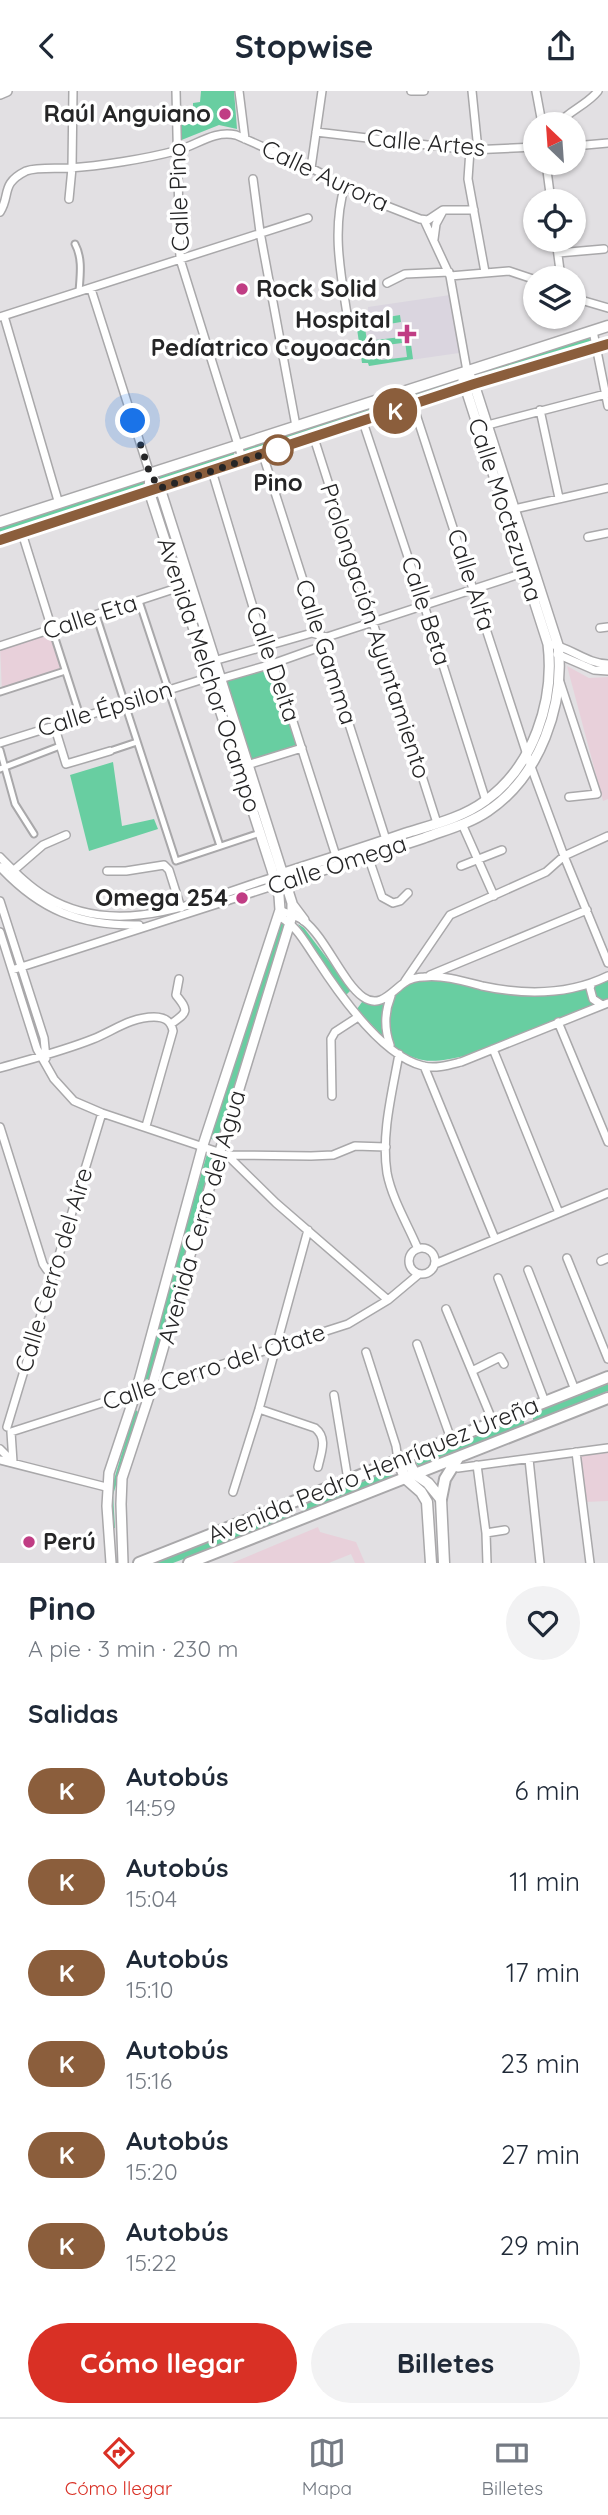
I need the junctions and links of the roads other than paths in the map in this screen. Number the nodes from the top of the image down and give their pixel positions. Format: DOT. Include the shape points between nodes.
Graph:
graph roads {
  1 [pos="7,91"];
  2 [pos="73,91"];
  3 [pos="176,91"];
  4 [pos="239,91"];
  5 [pos="322,91"];
  6 [pos="411,91"];
  7 [pos="424,91"];
  8 [pos="472,91"];
  9 [pos="536,91"];
  10 [pos="598,91"];
  11 [pos="0,94"];
  12 [pos="540,112"];
  13 [pos="569,112"];
  14 [pos="316,132"];
  15 [pos="245,139"];
  16 [pos="608,143"];
  17 [pos="586,145"];
  18 [pos="523,148"];
  19 [pos="474,150"];
  20 [pos="177,151"];
  21 [pos="72,168"];
  22 [pos="311,168"];
  23 [pos="253,179"];
  24 [pos="345,185"];
  25 [pos="69,199"];
  26 [pos="443,210"];
  27 [pos="474,210"];
  28 [pos="0,212"];
  29 [pos="308,218"];
  30 [pos="424,221"];
  31 [pos="260,232"];
  32 [pos="434,242"];
  33 [pos="75,244"];
  34 [pos="604,249"];
  35 [pos="558,253"];
  36 [pos="180,259"];
  37 [pos="560,266"];
  38 [pos="485,272"];
  39 [pos="449,274"];
  40 [pos="523,275"];
  41 [pos="387,283"];
  42 [pos="91,289"];
  43 [pos="79,292"];
  44 [pos="586,302"];
  45 [pos="608,308"];
  46 [pos="347,314"];
  47 [pos="2,316"];
  48 [pos="608,326"];
  49 [pos="593,331"];
  50 [pos="603,346"];
  51 [pos="467,371"];
  52 [pos="470,386"];
  53 [pos="606,389"];
  54 [pos="414,405"];
  55 [pos="608,406"];
  56 [pos="540,410"];
  57 [pos="363,422"];
  58 [pos="296,426"];
  59 [pos="483,427"];
  60 [pos="314,438"];
  61 [pos="238,445"];
  62 [pos="263,454"];
  63 [pos="243,461"];
  64 [pos="212,471"];
  65 [pos="150,474"];
  66 [pos="608,488"];
  67 [pos="155,489"];
  68 [pos="559,498"];
  69 [pos="59,503"];
  70 [pos="509,510"];
  71 [pos="0,522"];
  72 [pos="22,533"];
  73 [pos="608,533"];
  74 [pos="588,537"];
  75 [pos="0,540"];
  76 [pos="529,571"];
  77 [pos="180,587"];
  78 [pos="474,589"];
  79 [pos="139,601"];
  80 [pos="424,605"];
  81 [pos="96,614"];
  82 [pos="372,622"];
  83 [pos="52,629"];
  84 [pos="323,638"];
  85 [pos="0,646"];
  86 [pos="265,647"];
  87 [pos="554,649"];
  88 [pos="210,662"];
  89 [pos="272,664"];
  90 [pos="608,664"];
  91 [pos="65,671"];
  92 [pos="608,671"];
  93 [pos="215,678"];
  94 [pos="559,678"];
  95 [pos="168,689"];
  96 [pos="0,692"];
  97 [pos="125,703"];
  98 [pos="80,716"];
  99 [pos="54,725"];
  100 [pos="137,741"];
  101 [pos="0,743"];
  102 [pos="60,745"];
  103 [pos="302,748"];
  104 [pos="0,750"];
  105 [pos="110,751"];
  106 [pos="527,754"];
  107 [pos="530,764"];
  108 [pos="247,765"];
  109 [pos="3,768"];
  110 [pos="569,797"];
  111 [pos="486,801"];
  112 [pos="437,823"];
  113 [pos="462,824"];
  114 [pos="260,833"];
  115 [pos="34,834"];
  116 [pos="66,835"];
  117 [pos="608,836"];
  118 [pos="387,845"];
  119 [pos="220,846"];
  120 [pos="502,850"];
  121 [pos="336,856"];
  122 [pos="368,856"];
  123 [pos="564,856"];
  124 [pos="0,857"];
  125 [pos="476,860"];
  126 [pos="461,866"];
  127 [pos="0,867"];
  128 [pos="107,871"];
  129 [pos="11,873"];
  130 [pos="279,879"];
  131 [pos="408,893"];
  132 [pos="494,896"];
  133 [pos="0,901"];
  134 [pos="292,903"];
  135 [pos="182,910"];
  136 [pos="586,910"];
  137 [pos="279,913"];
  138 [pos="292,919"];
  139 [pos="304,920"];
  140 [pos="149,925"];
  141 [pos="0,932"];
  142 [pos="2,941"];
  143 [pos="14,941"];
  144 [pos="608,963"];
  145 [pos="22,966"];
  146 [pos="12,969"];
  147 [pos="608,976"];
  148 [pos="426,977"];
  149 [pos="179,979"];
  150 [pos="404,982"];
  151 [pos="593,982"];
  152 [pos="583,985"];
  153 [pos="357,992"];
  154 [pos="391,995"];
  155 [pos="345,1002"];
  156 [pos="605,1004"];
  157 [pos="589,1010"];
  158 [pos="358,1017"];
  159 [pos="558,1022"];
  160 [pos="171,1024"];
  161 [pos="391,1049"];
  162 [pos="493,1049"];
  163 [pos="399,1055"];
  164 [pos="43,1056"];
  165 [pos="424,1066"];
  166 [pos="0,1068"];
  167 [pos="332,1096"];
  168 [pos="102,1113"];
  169 [pos="146,1126"];
  170 [pos="0,1127"];
  171 [pos="608,1142"];
  172 [pos="203,1145"];
  173 [pos="386,1147"];
  174 [pos="223,1153"];
  175 [pos="608,1193"];
  176 [pos="559,1213"];
  177 [pos="308,1230"];
  178 [pos="495,1239"];
  179 [pos="418,1249"];
  180 [pos="567,1258"];
  181 [pos="435,1264"];
  182 [pos="528,1270"];
  183 [pos="54,1273"];
  184 [pos="419,1274"];
  185 [pos="498,1278"];
  186 [pos="388,1300"];
  187 [pos="446,1310"];
  188 [pos="416,1344"];
  189 [pos="277,1347"];
  190 [pos="366,1352"];
  191 [pos="608,1359"];
  192 [pos="504,1364"];
  193 [pos="472,1371"];
  194 [pos="608,1377"];
  195 [pos="152,1387"];
  196 [pos="575,1390"];
  197 [pos="136,1392"];
  198 [pos="334,1395"];
  199 [pos="608,1398"];
  200 [pos="545,1402"];
  201 [pos="259,1409"];
  202 [pos="526,1409"];
  203 [pos="493,1422"];
  204 [pos="6,1428"];
  205 [pos="531,1428"];
  206 [pos="451,1439"];
  207 [pos="608,1448"];
  208 [pos="0,1449"];
  209 [pos="576,1452"];
  210 [pos="402,1458"];
  211 [pos="529,1458"];
  212 [pos="0,1460"];
  213 [pos="13,1462"];
  214 [pos="459,1462"];
  215 [pos="477,1465"];
  216 [pos="318,1467"];
  217 [pos="410,1476"];
  218 [pos="348,1480"];
  219 [pos="106,1487"];
  220 [pos="233,1492"];
  221 [pos="441,1499"];
  222 [pos="290,1503"];
  223 [pos="298,1521"];
  224 [pos="505,1530"];
  225 [pos="486,1533"];
  226 [pos="111,1563"];
  227 [pos="123,1563"];
  228 [pos="139,1563"];
  229 [pos="189,1563"];
  230 [pos="430,1563"];
  231 [pos="444,1563"];
  232 [pos="487,1563"];
  233 [pos="540,1563"];
  234 [pos="590,1563"];
  1 -- 11 [label="street"];
  2 -- 21 [label="street"];
  3 -- 20 [label="street, Calle Pino"];
  4 -- 15 [label="street"];
  5 -- 14 [label="street"];
  6 -- 7 [label="street"];
  8 -- 19 [label="street"];
  9 -- 12 [label="street"];
  10 -- 13 [label="street"];
  14 -- 19 [label="street, Calle Artes"];
  14 -- 22 [label="street"];
  15 -- 20 [label="street, Calle Aurora" via="223,132"];
  15 -- 22 [label="street, Calle Aurora"];
  16 -- 17 [label="street"];
  18 -- 19 [label="street, Calle Artes"];
  19 -- 27 [label="street" via="468,174"];
  20 -- 21 [label="street, Calle Aurora"];
  20 -- 36 [label="street, Calle Pino"];
  21 -- 25 [label="street"];
  21 -- 28 [label="street, Calle Aurora" via="28,170 12,179 3,191"];
  22 -- 24 [label="street, Calle Aurora"];
  23 -- 31 [label="street"];
  24 -- 30 [label="street, Calle Aurora"];
  24 -- 46 [label="street" via="337,232"];
  26 -- 27 [label="street"];
  26 -- 30 [label="street"];
  26 -- 32 [label="street"];
  27 -- 38 [label="street"];
  29 -- 31 [label="street"];
  30 -- 32 [label="street"];
  31 -- 36 [label="street"];
  31 -- 58 [label="street"];
  32 -- 39 [label="street"];
  33 -- 43 [label="street" via="81,267"];
  34 -- 35 [label="street"];
  35 -- 37 [label="street"];
  36 -- 42 [label="street"];
  36 -- 61 [label="street, Calle Pino"];
  38 -- 39 [label="street"];
  38 -- 40 [label="street"];
  39 -- 41 [label="street" via="405,274"];
  39 -- 51 [label="street"];
  42 -- 43 [label="street"];
  42 -- 65 [label="street, Avenida Melchor Ocampo"];
  43 -- 47 [label="street"];
  44 -- 45 [label="street"];
  47 -- 69 [label="street"];
  48 -- 49 [label="main road"];
  49 -- 50 [label="street"];
  49 -- 51 [label="main road"];
  50 -- 52 [label="main road"];
  50 -- 53 [label="street"];
  51 -- 52 [label="street, Calle Moctezuma" via="463,380"];
  51 -- 58 [label="main road"];
  52 -- 54 [label="main road"];
  52 -- 59 [label="street, Calle Moctezuma"];
  53 -- 55 [label="street"];
  53 -- 56 [label="street"];
  54 -- 57 [label="main road"];
  54 -- 78 [label="street, Calle Alfa"];
  56 -- 59 [label="street"];
  56 -- 68 [label="street"];
  57 -- 60 [label="main road"];
  57 -- 80 [label="street, Calle Beta"];
  58 -- 61 [label="main road"];
  59 -- 70 [label="street, Calle Moctezuma"];
  60 -- 62 [label="main road"];
  60 -- 82 [label="street, Prolongación Ayuntamiento"];
  61 -- 63 [label="street, Calle Pino"];
  61 -- 65 [label="main road"];
  62 -- 63 [label="main road"];
  62 -- 84 [label="street, Calle Gamma"];
  63 -- 64 [label="main road"];
  64 -- 67 [label="main road"];
  64 -- 86 [label="street, Calle Delta"];
  65 -- 67 [label="street, Avenida Melchor Ocampo"];
  65 -- 69 [label="main road"];
  66 -- 68 [label="street"];
  67 -- 72 [label="main road"];
  67 -- 77 [label="street, Avenida Melchor Ocampo"];
  67 -- 88 [label="street, Avenida Melchor Ocampo"];
  68 -- 70 [label="street"];
  69 -- 71 [label="main road"];
  70 -- 76 [label="street, Calle Moctezuma"];
  72 -- 75 [label="main road"];
  72 -- 83 [label="street"];
  73 -- 74 [label="street"];
  76 -- 78 [label="street, Calle Épsilon"];
  76 -- 87 [label="street, Calle Moctezuma"];
  77 -- 79 [label="street, Calle Eta"];
  77 -- 88 [label="street, Avenida Melchor Ocampo"];
  78 -- 80 [label="street, Calle Épsilon"];
  78 -- 106 [label="street, Calle Alfa"];
  79 -- 81 [label="street, Calle Eta"];
  79 -- 95 [label="street"];
  80 -- 82 [label="street, Calle Épsilon"];
  80 -- 111 [label="street, Calle Beta"];
  81 -- 83 [label="street, Calle Eta"];
  81 -- 97 [label="street"];
  82 -- 84 [label="street, Calle Épsilon"];
  82 -- 112 [label="street, Prolongación Ayuntamiento"];
  83 -- 85 [label="street, Calle Eta"];
  83 -- 91 [label="street"];
  84 -- 86 [label="street, Calle Épsilon" via="312,633"];
  84 -- 89 [label="street, Calle Épsilon" via="317,648"];
  84 -- 118 [label="street, Calle Gamma"];
  86 -- 88 [label="street, Calle Épsilon"];
  86 -- 89 [label="street, Calle Delta"];
  87 -- 90 [label="street"];
  87 -- 92 [label="street" via="578,665"];
  87 -- 94 [label="street, Calle Omega"];
  87 -- 106 [label="street, Calle Omega" via="546,701"];
  88 -- 93 [label="street, Avenida Melchor Ocampo"];
  89 -- 93 [label="street, Calle Épsilon"];
  89 -- 103 [label="street, Calle Delta"];
  91 -- 96 [label="street"];
  91 -- 98 [label="street"];
  93 -- 95 [label="street, Calle Épsilon"];
  93 -- 108 [label="street, Avenida Melchor Ocampo"];
  93 -- 114 [label="street, Avenida Melchor Ocampo"];
  94 -- 107 [label="street, Calle Omega" via="551,723"];
  94 -- 110 [label="street" via="597,795"];
  95 -- 97 [label="street, Calle Épsilon"];
  95 -- 119 [label="street"];
  97 -- 98 [label="street, Calle Épsilon"];
  97 -- 100 [label="street"];
  98 -- 99 [label="street, Calle Épsilon"];
  99 -- 101 [label="street, Calle Épsilon"];
  99 -- 102 [label="street"];
  100 -- 105 [label="street"];
  100 -- 119 [label="street" via="176,861"];
  102 -- 105 [label="street" via="66,764"];
  102 -- 109 [label="street"];
  103 -- 108 [label="street"];
  103 -- 121 [label="street, Calle Delta"];
  104 -- 109 [label="street"];
  106 -- 107 [label="street, Calle Alfa"];
  106 -- 111 [label="street, Calle Omega"];
  107 -- 113 [label="street, Calle Omega" via="501,801"];
  107 -- 123 [label="street, Calle Alfa"];
  108 -- 130 [label="street, Avenida Melchor Ocampo"];
  109 -- 115 [label="street" via="15,804"];
  111 -- 112 [label="street, Calle Omega"];
  112 -- 118 [label="street, Calle Omega"];
  113 -- 118 [label="street, Calle Omega"];
  113 -- 125 [label="street"];
  114 -- 119 [label="street"];
  114 -- 130 [label="street, Avenida Melchor Ocampo"];
  116 -- 129 [label="street" via="43,845"];
  117 -- 123 [label="street"];
  118 -- 121 [label="street, Calle Omega"];
  118 -- 122 [label="street, Calle Omega"];
  120 -- 125 [label="street"];
  121 -- 130 [label="street, Calle Omega"];
  122 -- 130 [label="street, Calle Omega"];
  122 -- 131 [label="street" via="382,897 394,904"];
  123 -- 132 [label="street" via="546,872"];
  123 -- 136 [label="street, Calle Alfa"];
  124 -- 129 [label="street"];
  125 -- 126 [label="street"];
  125 -- 132 [label="street"];
  127 -- 129 [label="street"];
  128 -- 135 [label="street" via="161,865 169,870"];
  129 -- 135 [label="street" via="77,911 130,917"];
  129 -- 140 [label="street" via="38,902 77,918"];
  130 -- 134 [label="street, Avenida Cerro del Agua"];
  130 -- 135 [label="street, Calle Omega"];
  130 -- 137 [label="street, Avenida Cerro del Agua"];
  132 -- 150 [label="street" via="450,915"];
  133 -- 143 [label="street"];
  134 -- 138 [label="street, Avenida Cerro del Agua"];
  134 -- 139 [label="street"];
  135 -- 140 [label="street, Calle Omega"];
  136 -- 144 [label="street, Calle Alfa"];
  136 -- 148 [label="street"];
  137 -- 138 [label="street"];
  137 -- 172 [label="street, Avenida Cerro del Agua"];
  138 -- 139 [label="street"];
  138 -- 155 [label="street"];
  138 -- 174 [label="street, Avenida Cerro del Agua"];
  139 -- 153 [label="street"];
  140 -- 145 [label="street, Calle Omega"];
  141 -- 142 [label="street"];
  142 -- 143 [label="street"];
  142 -- 146 [label="street"];
  143 -- 145 [label="street"];
  145 -- 146 [label="street, Calle Omega"];
  145 -- 164 [label="street" via="44,1038"];
  146 -- 164 [label="street"];
  147 -- 151 [label="street"];
  148 -- 150 [label="street"];
  148 -- 152 [label="street" via="520,991"];
  149 -- 160 [label="street" via="177,995 186,1010"];
  150 -- 154 [label="street"];
  151 -- 152 [label="street"];
  151 -- 156 [label="street" via="593,999"];
  152 -- 157 [label="street" via="592,1002"];
  153 -- 154 [label="street" via="371,1001"];
  153 -- 155 [label="street"];
  154 -- 161 [label="street" via="385,1030"];
  155 -- 158 [label="street"];
  156 -- 157 [label="street"];
  157 -- 159 [label="street"];
  158 -- 161 [label="street"];
  158 -- 167 [label="street" via="331,1039"];
  159 -- 162 [label="street"];
  159 -- 171 [label="street"];
  160 -- 164 [label="street" via="153,1017 127,1022"];
  160 -- 169 [label="street" via="173,1031"];
  161 -- 163 [label="street"];
  162 -- 165 [label="street" via="443,1067"];
  162 -- 176 [label="street"];
  163 -- 165 [label="street"];
  163 -- 173 [label="street"];
  164 -- 166 [label="street"];
  164 -- 168 [label="street" via="64,1093"];
  165 -- 178 [label="street"];
  168 -- 169 [label="street"];
  168 -- 183 [label="street, Calle Cerro del Aire"];
  169 -- 172 [label="street"];
  170 -- 183 [label="street" via="43,1264"];
  172 -- 174 [label="street"];
  172 -- 197 [label="street, Avenida Cerro del Agua"];
  173 -- 174 [label="street" via="355,1146 333,1155 311,1156"];
  173 -- 179 [label="street" via="387,1173"];
  174 -- 177 [label="street"];
  174 -- 195 [label="street, Avenida Cerro del Agua"];
  175 -- 176 [label="street"];
  176 -- 178 [label="street"];
  177 -- 186 [label="street"];
  177 -- 189 [label="street"];
  178 -- 181 [label="street"];
  179 -- 181 [label="street" via="431,1252"];
  179 -- 184 [label="street" via="409,1262"];
  180 -- 191 [label="street"];
  181 -- 184 [label="street" via="429,1272"];
  182 -- 196 [label="street"];
  183 -- 204 [label="street, Calle Cerro del Aire"];
  184 -- 186 [label="street, Calle Cerro del Otate"];
  185 -- 200 [label="street"];
  186 -- 189 [label="street, Calle Cerro del Otate" via="348,1324"];
  187 -- 193 [label="street"];
  188 -- 206 [label="street"];
  189 -- 195 [label="street, Calle Cerro del Otate"];
  189 -- 201 [label="street"];
  190 -- 210 [label="street"];
  192 -- 193 [label="street" via="500,1357"];
  193 -- 203 [label="street"];
  194 -- 196 [label="main road, Avenida Pedro Henríquez Ureña"];
  195 -- 197 [label="street, Calle Cerro del Otate"];
  195 -- 227 [label="street, Avenida Cerro del Agua" via="122,1478"];
  196 -- 200 [label="main road, Avenida Pedro Henríquez Ureña"];
  197 -- 204 [label="street, Calle Cerro del Otate"];
  197 -- 219 [label="street, Avenida Cerro del Agua"];
  198 -- 218 [label="street"];
  199 -- 205 [label="main road, Avenida Pedro Henríquez Ureña"];
  200 -- 202 [label="main road, Avenida Pedro Henríquez Ureña"];
  201 -- 216 [label="street" via="321,1433"];
  201 -- 220 [label="street"];
  202 -- 203 [label="main road, Avenida Pedro Henríquez Ureña"];
  202 -- 205 [label="main road"];
  203 -- 206 [label="main road, Avenida Pedro Henríquez Ureña"];
  204 -- 213 [label="street"];
  205 -- 214 [label="main road, Avenida Pedro Henríquez Ureña"];
  206 -- 210 [label="main road, Avenida Pedro Henríquez Ureña"];
  207 -- 209 [label="street"];
  208 -- 213 [label="street"];
  209 -- 211 [label="street"];
  209 -- 234 [label="street"];
  210 -- 217 [label="main road"];
  210 -- 218 [label="main road, Avenida Pedro Henríquez Ureña"];
  211 -- 215 [label="street"];
  211 -- 233 [label="street"];
  212 -- 213 [label="street"];
  213 -- 219 [label="street"];
  214 -- 215 [label="street"];
  214 -- 217 [label="main road, Avenida Pedro Henríquez Ureña"];
  214 -- 221 [label="main road" via="446,1479"];
  215 -- 225 [label="street"];
  217 -- 221 [label="main road" via="433,1488"];
  217 -- 223 [label="main road, Avenida Pedro Henríquez Ureña"];
  217 -- 230 [label="main road" via="427,1502"];
  218 -- 222 [label="main road, Avenida Pedro Henríquez Ureña"];
  219 -- 226 [label="street, Avenida Cerro del Agua"];
  221 -- 231 [label="main road"];
  222 -- 223 [label="main road"];
  222 -- 228 [label="main road, Avenida Pedro Henríquez Ureña"];
  223 -- 229 [label="main road, Avenida Pedro Henríquez Ureña"];
  224 -- 225 [label="street"];
  225 -- 232 [label="street"];
}
